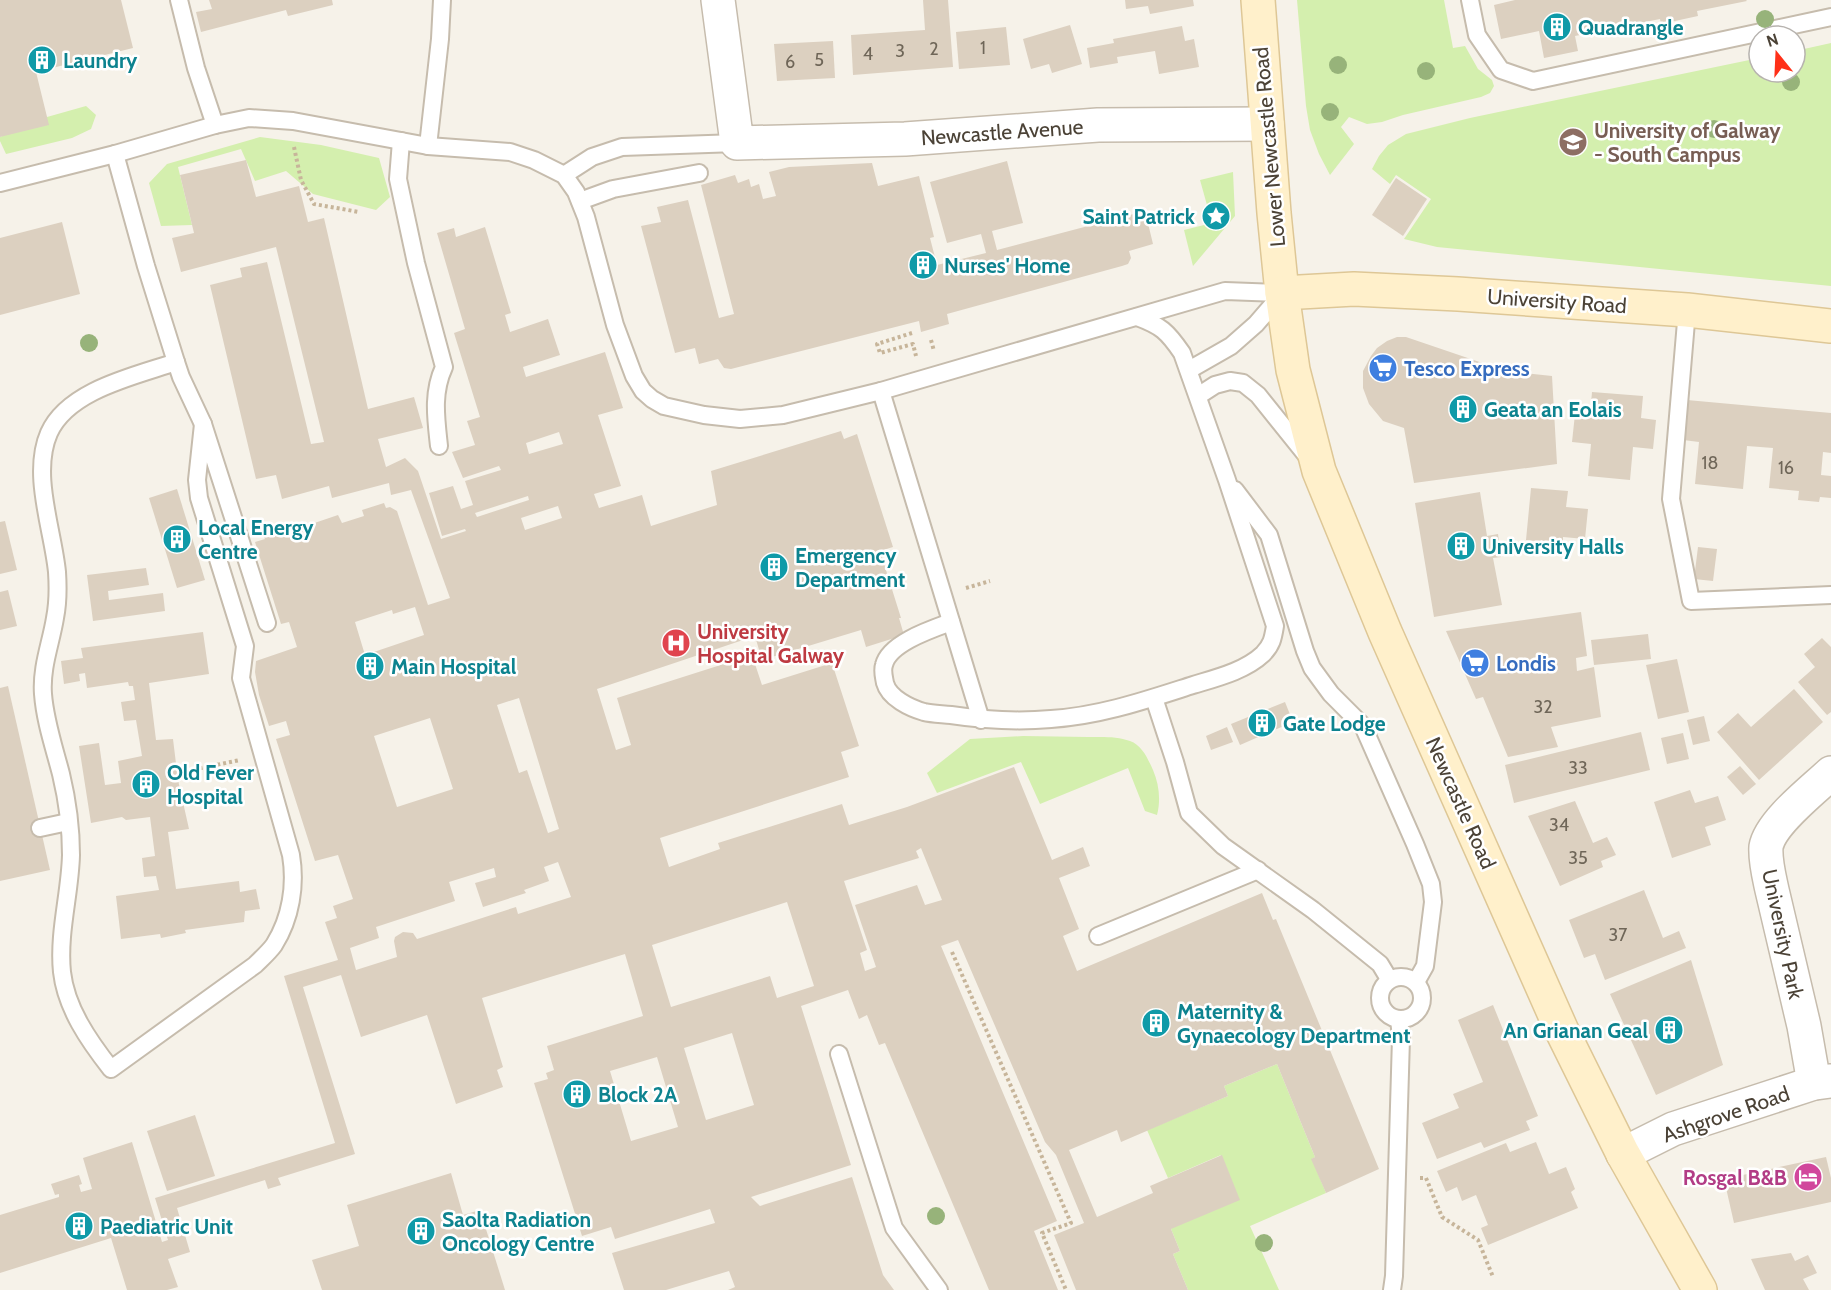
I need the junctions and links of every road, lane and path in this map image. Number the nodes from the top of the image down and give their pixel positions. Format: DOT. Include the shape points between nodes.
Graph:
graph roads {
  1 [pos="178,0"];
  2 [pos="442,0"];
  3 [pos="718,0"];
  4 [pos="1258,0"];
  5 [pos="1470,0"];
  6 [pos="1831,17"];
  7 [pos="1266,124"];
  8 [pos="214,125"];
  9 [pos="293,137"];
  10 [pos="401,141"];
  11 [pos="737,143"];
  12 [pos="428,146"];
  13 [pos="116,154"];
  14 [pos="699,173"];
  15 [pos="564,175"];
  16 [pos="0,183"];
  17 [pos="580,201"];
  18 [pos="359,212"];
  19 [pos="1282,293"];
  20 [pos="1687,310"];
  21 [pos="1137,317"];
  22 [pos="1831,326"];
  23 [pos="912,333"];
  24 [pos="931,340"];
  25 [pos="935,355"];
  26 [pos="917,360"];
  27 [pos="176,362"];
  28 [pos="1189,370"];
  29 [pos="881,392"];
  30 [pos="1198,396"];
  31 [pos="203,424"];
  32 [pos="439,446"];
  33 [pos="1319,471"];
  34 [pos="1227,480"];
  35 [pos="1831,595"];
  36 [pos="951,622"];
  37 [pos="267,623"];
  38 [pos="1154,698"];
  39 [pos="981,720"];
  40 [pos="247,758"];
  41 [pos="182,772"];
  42 [pos="1831,773"];
  43 [pos="68,822"];
  44 [pos="40,828"];
  45 [pos="1257,870"];
  46 [pos="1098,936"];
  47 [pos="952,952"];
  48 [pos="1389,979"];
  49 [pos="1416,982"];
  50 [pos="1400,1019"];
  51 [pos="839,1054"];
  52 [pos="1822,1082"];
  53 [pos="1623,1154"];
  54 [pos="1411,1178"];
  55 [pos="1493,1277"];
  56 [pos="939,1290"];
  57 [pos="1066,1290"];
  58 [pos="1392,1290"];
  59 [pos="1700,1290"];
  1 -- 8 [label="lane"];
  2 -- 12 [label="lane"];
  3 -- 11 [label="street"];
  4 -- 7 [label="main road, Lower Newcastle Road"];
  5 -- 6 [label="lane" via="1477,35 1501,69 1533,81"];
  7 -- 11 [label="street, Newcastle Avenue" via="1098,125 905,139"];
  7 -- 19 [label="main road, Lower Newcastle Road"];
  8 -- 10 [label="lane" via="249,118 269,119"];
  8 -- 13 [label="lane"];
  9 -- 18 [label="path" via="301,180 314,204"];
  10 -- 12 [label="lane"];
  10 -- 32 [label="lane" via="398,179 444,367 438,381 435,413"];
  11 -- 15 [label="lane" via="622,147 592,157"];
  12 -- 15 [label="lane" via="510,152"];
  13 -- 16 [label="lane"];
  13 -- 27 [label="lane"];
  14 -- 17 [label="lane" via="613,189"];
  15 -- 17 [label="lane"];
  17 -- 29 [label="lane" via="615,325 634,376 652,399 664,406 740,419 783,415"];
  19 -- 20 [label="main road, University Road" via="1364,290"];
  19 -- 21 [label="lane" via="1225,291"];
  19 -- 28 [label="lane" via="1232,346"];
  19 -- 33 [label="main road, Newcastle Road" via="1293,370"];
  20 -- 22 [label="main road, University Road"];
  20 -- 35 [label="lane" via="1671,499 1690,602"];
  21 -- 28 [label="lane" via="1157,324 1170,336"];
  21 -- 29 [label="lane"];
  23 -- 26 [label="path" via="877,344 880,353 913,344"];
  24 -- 25 [label="path"];
  27 -- 31 [label="lane"];
  27 -- 43 [label="lane" via="82,397 56,421 43,453 43,483 57,578 43,693"];
  28 -- 30 [label="lane"];
  29 -- 36 [label="lane"];
  30 -- 33 [label="lane" via="1230,381 1255,391"];
  30 -- 34 [label="lane"];
  31 -- 37 [label="lane"];
  31 -- 43 [label="lane" via="199,498 245,646 241,678 291,855 295,875 292,898 273,947 255,966 111,1069 70,1005 62,974 61,936 70,854"];
  33 -- 53 [label="main road, Newcastle Road" via="1385,632 1520,938"];
  34 -- 38 [label="lane" via="1275,626 1273,641 1250,664"];
  34 -- 49 [label="lane" via="1269,535 1312,668 1363,726 1431,884 1433,902 1425,966"];
  36 -- 39 [label="lane"];
  36 -- 39 [label="lane" via="901,644 890,654 884,663 886,688 905,704 924,711"];
  38 -- 39 [label="lane" via="1108,711 1054,719"];
  38 -- 45 [label="lane" via="1189,813 1223,846"];
  40 -- 41 [label="path"];
  42 -- 52 [label="street, University Park" via="1779,822 1766,846 1767,867 1804,1026"];
  43 -- 44 [label="lane"];
  45 -- 46 [label="lane"];
  45 -- 48 [label="lane" via="1380,964"];
  47 -- 57 [label="path" via="1071,1223 1042,1233"];
  48 -- 49 [label="lane" via="1403,976"];
  48 -- 50 [label="lane" via="1381,990 1380,1003 1387,1014"];
  49 -- 50 [label="lane" via="1422,993 1421,1006 1412,1016"];
  50 -- 58 [label="lane"];
  51 -- 56 [label="lane" via="894,1228"];
  52 -- 53 [label="street, Ashgrove Road" via="1673,1129"];
  53 -- 59 [label="main road, Newcastle Road"];
  54 -- 55 [label="path" via="1426,1178 1442,1217 1478,1239"];
}
